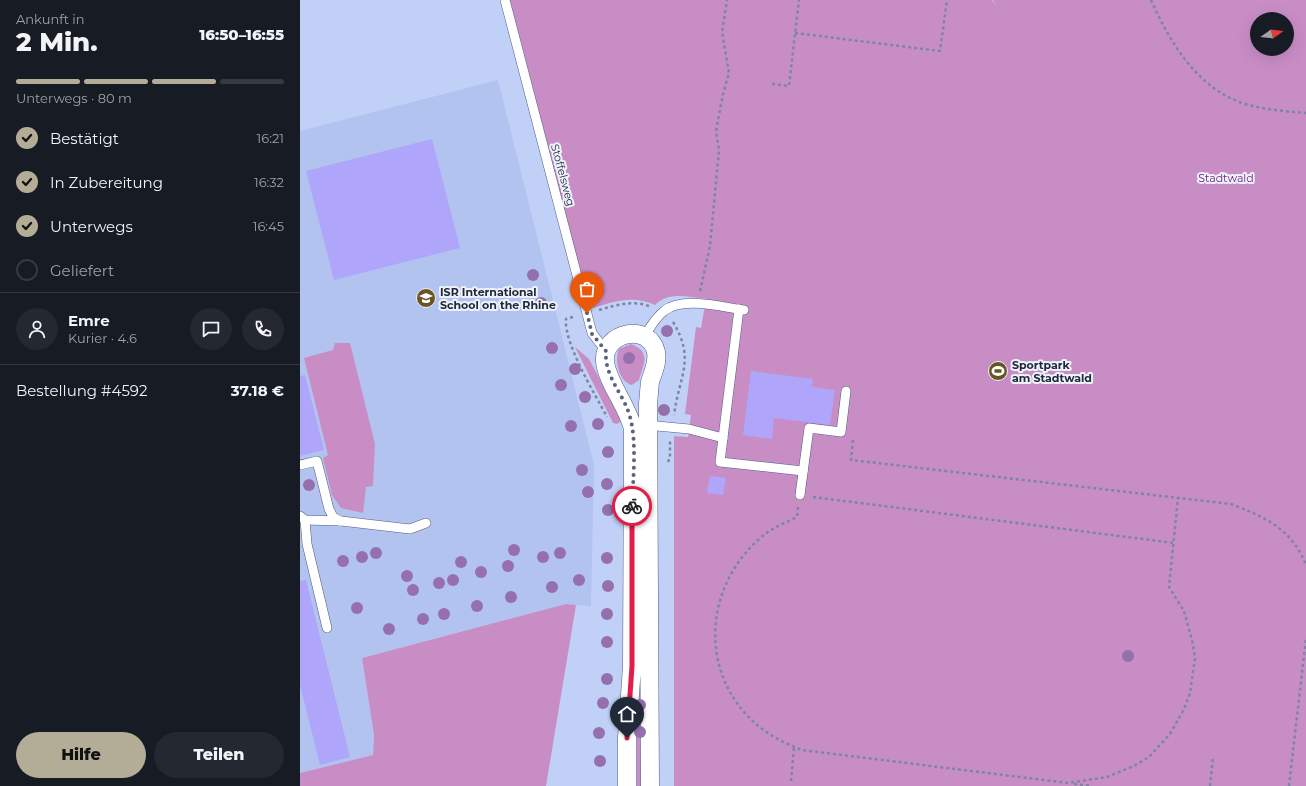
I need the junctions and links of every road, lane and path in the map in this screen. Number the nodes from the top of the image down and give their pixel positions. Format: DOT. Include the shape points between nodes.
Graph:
graph roads {
  1 [pos="505,0"];
  2 [pos="727,0"];
  3 [pos="799,0"];
  4 [pos="947,0"];
  5 [pos="1151,0"];
  6 [pos="795,33"];
  7 [pos="772,84"];
  8 [pos="1306,113"];
  9 [pos="698,304"];
  10 [pos="644,336"];
  11 [pos="606,351"];
  12 [pos="846,391"];
  13 [pos="640,427"];
  14 [pos="841,432"];
  15 [pos="723,438"];
  16 [pos="300,465"];
  17 [pos="803,471"];
  18 [pos="800,495"];
  19 [pos="1178,498"];
  20 [pos="302,518"];
  21 [pos="341,521"];
  22 [pos="426,523"];
  23 [pos="1174,543"];
  24 [pos="1306,565"];
  25 [pos="327,628"];
  26 [pos="1306,638"];
  27 [pos="641,667"];
  28 [pos="794,747"];
  29 [pos="1213,758"];
  30 [pos="792,781"];
  31 [pos="1068,783"];
  32 [pos="627,786"];
  33 [pos="650,786"];
  34 [pos="1092,786"];
  35 [pos="1210,786"];
  36 [pos="1289,786"];
  1 -- 11 [label="lane, Stoffelsweg" via="592,334"];
  2 -- 9 [label="path" via="722,32 729,73 722,94 716,131 719,150 710,246"];
  3 -- 6 [label="path"];
  4 -- 6 [label="path" via="940,51"];
  5 -- 8 [label="path" via="1160,21 1199,76 1226,95 1246,104"];
  6 -- 7 [label="path" via="788,86"];
  9 -- 10 [label="lane" via="671,306 662,312"];
  9 -- 15 [label="lane" via="741,310"];
  10 -- 11 [label="street" via="624,334 613,340"];
  10 -- 13 [label="street" via="656,353 656,365"];
  11 -- 13 [label="street" via="607,371 630,415"];
  12 -- 14 [label="lane"];
  13 -- 15 [label="lane" via="689,429"];
  13 -- 27 [label="street"];
  14 -- 17 [label="lane" via="809,428"];
  14 -- 19 [label="path" via="854,433 851,460"];
  15 -- 17 [label="lane" via="720,462"];
  16 -- 21 [label="lane" via="317,461 332,517"];
  17 -- 18 [label="lane"];
  18 -- 23 [label="path"];
  18 -- 28 [label="path" via="797,517 758,539 734,568 718,603 715,636 720,669 734,699 768,734"];
  19 -- 23 [label="path"];
  19 -- 24 [label="path" via="1231,504 1256,514 1281,529 1300,549"];
  20 -- 21 [label="lane"];
  20 -- 25 [label="lane"];
  21 -- 22 [label="lane" via="410,529"];
  23 -- 31 [label="path" via="1169,587 1186,618 1195,658 1190,693 1184,709 1170,734 1139,763 1107,777"];
  26 -- 36 [label="path"];
  27 -- 32 [label="street" via="627,738"];
  27 -- 33 [label="street"];
  28 -- 30 [label="path"];
  28 -- 31 [label="path"];
  29 -- 35 [label="path"];
  31 -- 34 [label="path"];
}
